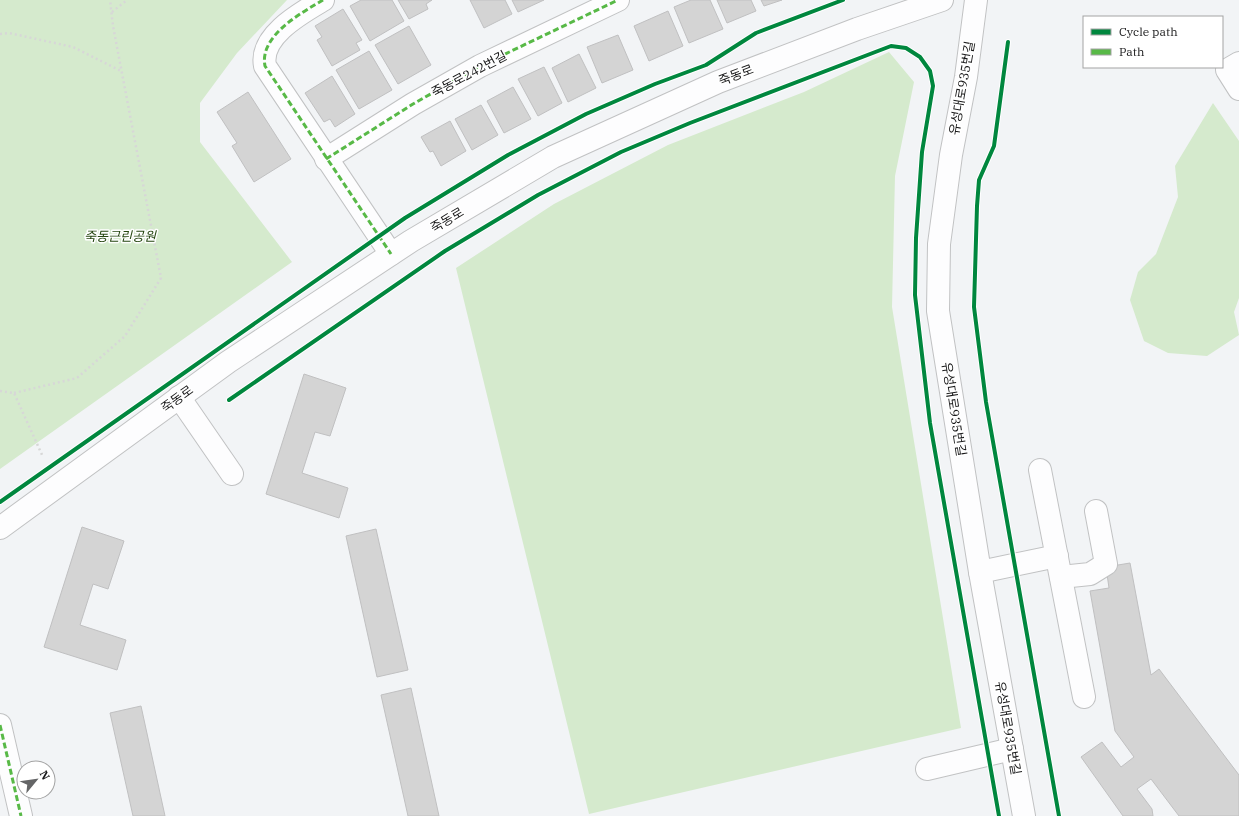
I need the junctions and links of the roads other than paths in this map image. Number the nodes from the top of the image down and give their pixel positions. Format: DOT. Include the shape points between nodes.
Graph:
graph roads {
  1 [pos="323,0"];
  2 [pos="618,0"];
  3 [pos="942,0"];
  4 [pos="976,0"];
  5 [pos="1239,63"];
  6 [pos="1239,89"];
  7 [pos="326,159"];
  8 [pos="391,254"];
  9 [pos="179,397"];
  10 [pos="1040,470"];
  11 [pos="232,474"];
  12 [pos="1096,510"];
  13 [pos="0,528"];
  14 [pos="1056,556"];
  15 [pos="980,572"];
  16 [pos="1061,577"];
  17 [pos="1084,697"];
  18 [pos="0,725"];
  19 [pos="1012,749"];
  20 [pos="927,769"];
  21 [pos="21,816"];
  22 [pos="1024,816"];
  1 -- 7 [label="street" via="296,16 271,38 263,58 265,66"];
  2 -- 7 [label="street, 죽동로242번길" via="480,66 413,104"];
  3 -- 8 [label="street, 죽동로" via="718,82 553,157"];
  4 -- 15 [label="street, 유성대로935번길" via="939,244 938,311"];
  5 -- 6 [label="street" via="1226,70"];
  7 -- 8 [label="street"];
  8 -- 9 [label="street, 죽동로"];
  9 -- 11 [label="street"];
  9 -- 13 [label="street, 죽동로"];
  10 -- 14 [label="street"];
  12 -- 16 [label="street" via="1106,564 1090,574"];
  14 -- 15 [label="street"];
  14 -- 16 [label="street"];
  15 -- 19 [label="street, 유성대로935번길"];
  16 -- 17 [label="street"];
  18 -- 21 [label="street"];
  19 -- 20 [label="street"];
  19 -- 22 [label="street, 유성대로935번길"];
}
